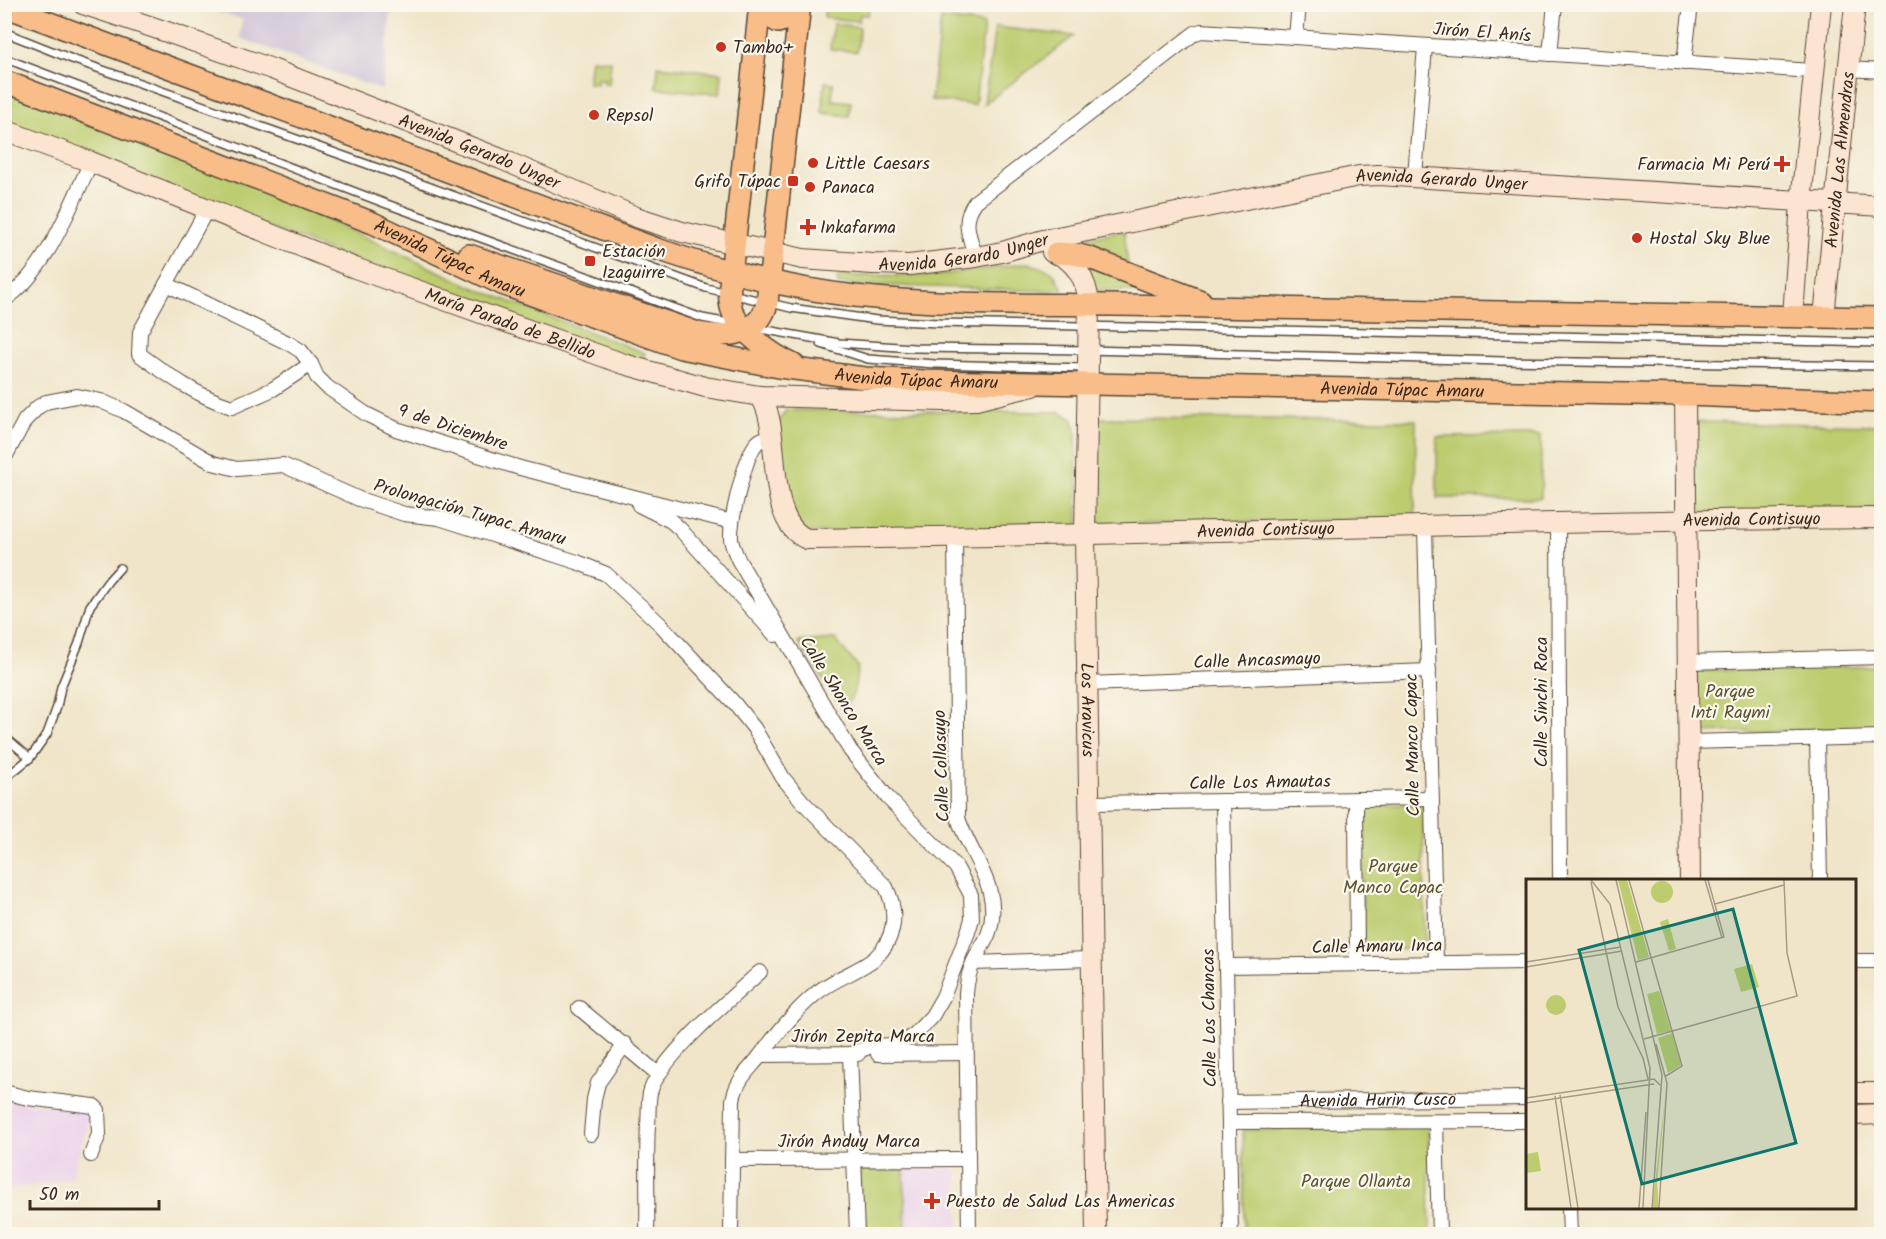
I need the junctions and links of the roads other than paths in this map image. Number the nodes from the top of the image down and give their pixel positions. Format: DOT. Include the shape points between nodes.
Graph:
graph roads {
  1 [pos="83,4"];
  2 [pos="760,4"];
  3 [pos="1299,4"];
  4 [pos="1555,4"];
  5 [pos="1691,4"];
  6 [pos="1821,4"];
  7 [pos="1855,4"];
  8 [pos="4,6"];
  9 [pos="799,7"];
  10 [pos="4,32"];
  11 [pos="1296,37"];
  12 [pos="1425,46"];
  13 [pos="1550,54"];
  14 [pos="4,58"];
  15 [pos="1684,63"];
  16 [pos="1848,69"];
  17 [pos="1814,70"];
  18 [pos="1881,71"];
  19 [pos="4,81"];
  20 [pos="4,130"];
  21 [pos="91,162"];
  22 [pos="1415,176"];
  23 [pos="1802,202"];
  24 [pos="1834,204"];
  25 [pos="1881,206"];
  26 [pos="207,209"];
  27 [pos="373,224"];
  28 [pos="734,244"];
  29 [pos="1002,252"];
  30 [pos="773,253"];
  31 [pos="1056,253"];
  32 [pos="976,256"];
  33 [pos="731,272"];
  34 [pos="770,281"];
  35 [pos="166,284"];
  36 [pos="729,294"];
  37 [pos="4,300"];
  38 [pos="767,303"];
  39 [pos="1089,303"];
  40 [pos="1222,307"];
  41 [pos="1793,316"];
  42 [pos="1824,317"];
  43 [pos="1881,318"];
  44 [pos="1088,326"];
  45 [pos="745,328"];
  46 [pos="804,338"];
  47 [pos="1881,343"];
  48 [pos="311,364"];
  49 [pos="1881,366"];
  50 [pos="1087,368"];
  51 [pos="807,371"];
  52 [pos="1039,384"];
  53 [pos="1685,395"];
  54 [pos="760,396"];
  55 [pos="1881,402"];
  56 [pos="771,438"];
  57 [pos="4,459"];
  58 [pos="614,493"];
  59 [pos="1881,518"];
  60 [pos="1686,519"];
  61 [pos="732,522"];
  62 [pos="1558,523"];
  63 [pos="1425,527"];
  64 [pos="1085,535"];
  65 [pos="955,537"];
  66 [pos="120,568"];
  67 [pos="795,657"];
  68 [pos="1881,657"];
  69 [pos="1687,662"];
  70 [pos="1429,671"];
  71 [pos="1087,684"];
  72 [pos="4,736"];
  73 [pos="1881,737"];
  74 [pos="1817,738"];
  75 [pos="1688,742"];
  76 [pos="30,759"];
  77 [pos="4,779"];
  78 [pos="1431,798"];
  79 [pos="1356,799"];
  80 [pos="1223,801"];
  81 [pos="1089,803"];
  82 [pos="1560,879"];
  83 [pos="1690,879"];
  84 [pos="1820,879"];
  85 [pos="1090,959"];
  86 [pos="1881,961"];
  87 [pos="1526,962"];
  88 [pos="1856,962"];
  89 [pos="973,963"];
  90 [pos="1436,963"];
  91 [pos="1357,964"];
  92 [pos="1226,966"];
  93 [pos="760,972"];
  94 [pos="579,1008"];
  95 [pos="625,1044"];
  96 [pos="966,1053"];
  97 [pos="761,1054"];
  98 [pos="850,1054"];
  99 [pos="658,1074"];
  100 [pos="4,1092"];
  101 [pos="1856,1093"];
  102 [pos="1881,1093"];
  103 [pos="1526,1098"];
  104 [pos="1228,1102"];
  105 [pos="1881,1114"];
  106 [pos="1856,1115"];
  107 [pos="1526,1121"];
  108 [pos="1229,1122"];
  109 [pos="1436,1122"];
  110 [pos="591,1134"];
  111 [pos="92,1155"];
  112 [pos="967,1159"];
  113 [pos="732,1160"];
  114 [pos="854,1160"];
  115 [pos="1569,1209"];
  116 [pos="647,1234"];
  117 [pos="731,1234"];
  118 [pos="857,1234"];
  119 [pos="969,1234"];
  120 [pos="1096,1234"];
  121 [pos="1231,1234"];
  122 [pos="1439,1234"];
  123 [pos="1570,1234"];
  1 -- 28 [label="street, Avenida Gerardo Unger" via="283,74 501,159 636,217"];
  2 -- 9 [label="main road" via="774,21 791,18"];
  2 -- 28 [label="main road"];
  3 -- 11 [label="street"];
  4 -- 13 [label="street"];
  5 -- 15 [label="street"];
  6 -- 17 [label="street, Avenida Las Almendras"];
  7 -- 16 [label="street, Avenida Las Almendras"];
  8 -- 33 [label="main road" via="657,249"];
  9 -- 30 [label="main road"];
  10 -- 36 [label="lane"];
  11 -- 12 [label="street, Jirón El Anís"];
  11 -- 32 [label="street, Jirón El Anís" via="1195,33 976,201 969,210 967,226"];
  12 -- 13 [label="street, Jirón El Anís"];
  12 -- 22 [label="street"];
  13 -- 15 [label="street, Jirón El Anís"];
  14 -- 45 [label="lane" via="384,203 702,318"];
  15 -- 17 [label="street, Jirón El Anís"];
  16 -- 18 [label="street"];
  16 -- 24 [label="street, Avenida Las Almendras"];
  17 -- 23 [label="street, Avenida Las Almendras"];
  19 -- 27 [label="main road, Avenida Túpac Amaru"];
  20 -- 21 [label="street, María Parado de Bellido"];
  21 -- 26 [label="street, María Parado de Bellido"];
  21 -- 37 [label="street" via="45,257 22,287"];
  22 -- 23 [label="street, Avenida Gerardo Unger"];
  22 -- 29 [label="street, Avenida Gerardo Unger" via="1359,176 1043,240"];
  23 -- 24 [label="street, Avenida Gerardo Unger"];
  23 -- 41 [label="street, Avenida Las Almendras"];
  24 -- 25 [label="street, Avenida Gerardo Unger"];
  24 -- 42 [label="street, Avenida Las Almendras"];
  26 -- 35 [label="street"];
  26 -- 54 [label="street, María Parado de Bellido" via="355,268 624,364 705,387"];
  27 -- 45 [label="main road" via="698,333 726,336"];
  27 -- 51 [label="main road, Avenida Túpac Amaru" via="502,284 681,348"];
  28 -- 30 [label="street, Avenida Gerardo Unger"];
  28 -- 33 [label="main road"];
  29 -- 31 [label="street" via="1031,249"];
  29 -- 32 [label="street, Avenida Gerardo Unger"];
  30 -- 32 [label="street, Avenida Gerardo Unger" via="803,259 897,265"];
  30 -- 34 [label="main road"];
  31 -- 39 [label="street, Los Aravicus" via="1080,275"];
  31 -- 40 [label="main road" via="1090,258"];
  33 -- 34 [label="main road"];
  33 -- 36 [label="main road"];
  34 -- 38 [label="main road"];
  34 -- 39 [label="main road" via="854,296 908,300"];
  35 -- 48 [label="street, 9 de Diciembre" via="279,337 301,351"];
  35 -- 48 [label="street" via="140,332 139,354 209,399 232,407 273,389"];
  36 -- 38 [label="lane"];
  36 -- 45 [label="main road" via="733,313"];
  38 -- 44 [label="lane" via="893,321"];
  38 -- 45 [label="main road" via="764,312"];
  39 -- 40 [label="main road"];
  39 -- 44 [label="street, Los Aravicus"];
  40 -- 41 [label="main road"];
  41 -- 42 [label="main road"];
  42 -- 43 [label="main road"];
  44 -- 47 [label="lane"];
  44 -- 50 [label="street, Los Aravicus"];
  45 -- 46 [label="lane"];
  45 -- 51 [label="main road" via="773,354"];
  46 -- 50 [label="lane"];
  46 -- 50 [label="lane" via="868,359"];
  48 -- 58 [label="street, 9 de Diciembre" via="327,387 396,429"];
  49 -- 50 [label="lane" via="1504,361"];
  50 -- 52 [label="main road, Avenida Túpac Amaru"];
  50 -- 53 [label="main road, Avenida Túpac Amaru"];
  50 -- 64 [label="street, Los Aravicus"];
  51 -- 52 [label="main road, Avenida Túpac Amaru" via="865,378"];
  52 -- 54 [label="street, María Parado de Bellido" via="985,398 943,401"];
  53 -- 55 [label="main road, Avenida Túpac Amaru"];
  53 -- 60 [label="street"];
  54 -- 56 [label="street, Avenida Contisuyo" via="769,412"];
  56 -- 61 [label="street, Calle Shonco Marca" via="760,440 751,452"];
  56 -- 65 [label="street, Avenida Contisuyo" via="778,490 794,531 800,536"];
  57 -- 97 [label="street, Prolongación Tupac Amaru" via="25,420 38,407 77,396 124,411 213,463 237,469 283,465 359,499 404,514 439,518 606,574 660,624 734,703 754,728 783,778 886,887 892,900 893,930 874,959 814,994"];
  58 -- 61 [label="street, 9 de Diciembre"];
  58 -- 67 [label="street" via="675,525"];
  59 -- 60 [label="street, Avenida Contisuyo"];
  60 -- 62 [label="street, Avenida Contisuyo"];
  60 -- 69 [label="street"];
  61 -- 67 [label="street, Calle Shonco Marca" via="732,542 739,561"];
  62 -- 63 [label="street, Avenida Contisuyo"];
  62 -- 82 [label="street, Calle Sinchi Roca"];
  63 -- 64 [label="street, Avenida Contisuyo"];
  63 -- 70 [label="street, Calle Manco Capac"];
  64 -- 65 [label="street, Avenida Contisuyo"];
  64 -- 71 [label="street, Los Aravicus"];
  65 -- 89 [label="street, Calle Collasuyo" via="958,818 985,874 991,904 989,933"];
  66 -- 76 [label="lane" via="90,606 47,734"];
  67 -- 98 [label="street, Calle Shonco Marca" via="868,775 956,867 971,895 969,932 932,1016 906,1040"];
  68 -- 69 [label="street"];
  69 -- 75 [label="street"];
  70 -- 71 [label="street, Calle Ancasmayo"];
  70 -- 78 [label="street, Calle Manco Capac"];
  71 -- 81 [label="street, Los Aravicus"];
  72 -- 76 [label="lane"];
  73 -- 74 [label="street"];
  74 -- 75 [label="street"];
  74 -- 84 [label="street"];
  75 -- 83 [label="street"];
  76 -- 77 [label="lane"];
  78 -- 79 [label="street, Calle Los Amautas"];
  78 -- 90 [label="street, Calle Manco Capac"];
  79 -- 80 [label="street, Calle Los Amautas"];
  79 -- 91 [label="street"];
  80 -- 81 [label="street, Calle Los Amautas"];
  80 -- 92 [label="street, Calle Los Chancas"];
  81 -- 85 [label="street, Los Aravicus"];
  85 -- 89 [label="street"];
  85 -- 120 [label="street, Los Aravicus"];
  86 -- 88 [label="street"];
  87 -- 90 [label="street, Calle Amaru Inca"];
  89 -- 96 [label="street, Calle Collasuyo" via="966,993"];
  90 -- 91 [label="street, Calle Amaru Inca"];
  91 -- 92 [label="street, Calle Amaru Inca"];
  92 -- 104 [label="street, Calle Los Chancas"];
  93 -- 99 [label="street" via="704,1023"];
  94 -- 95 [label="street"];
  95 -- 99 [label="street"];
  95 -- 110 [label="street" via="597,1083"];
  96 -- 98 [label="street, Jirón Zepita Marca"];
  96 -- 112 [label="street, Calle Collasuyo"];
  97 -- 98 [label="street, Jirón Zepita Marca"];
  97 -- 113 [label="street, Prolongación Tupac Amaru" via="738,1083 733,1100"];
  98 -- 114 [label="street"];
  99 -- 116 [label="street" via="650,1093"];
  100 -- 111 [label="street" via="94,1106 100,1123"];
  101 -- 102 [label="street"];
  103 -- 104 [label="street, Avenida Hurin Cusco"];
  104 -- 108 [label="street, Calle Los Chancas"];
  105 -- 106 [label="street"];
  107 -- 109 [label="street, Avenida Hurin Cusco"];
  108 -- 109 [label="street, Avenida Hurin Cusco"];
  108 -- 121 [label="street, Calle Los Chancas"];
  109 -- 122 [label="street"];
  112 -- 114 [label="street, Jirón Anduy Marca"];
  112 -- 119 [label="street, Calle Collasuyo"];
  113 -- 114 [label="street, Jirón Anduy Marca"];
  113 -- 117 [label="street, Prolongación Tupac Amaru"];
  114 -- 118 [label="street"];
  115 -- 123 [label="street"];
}
